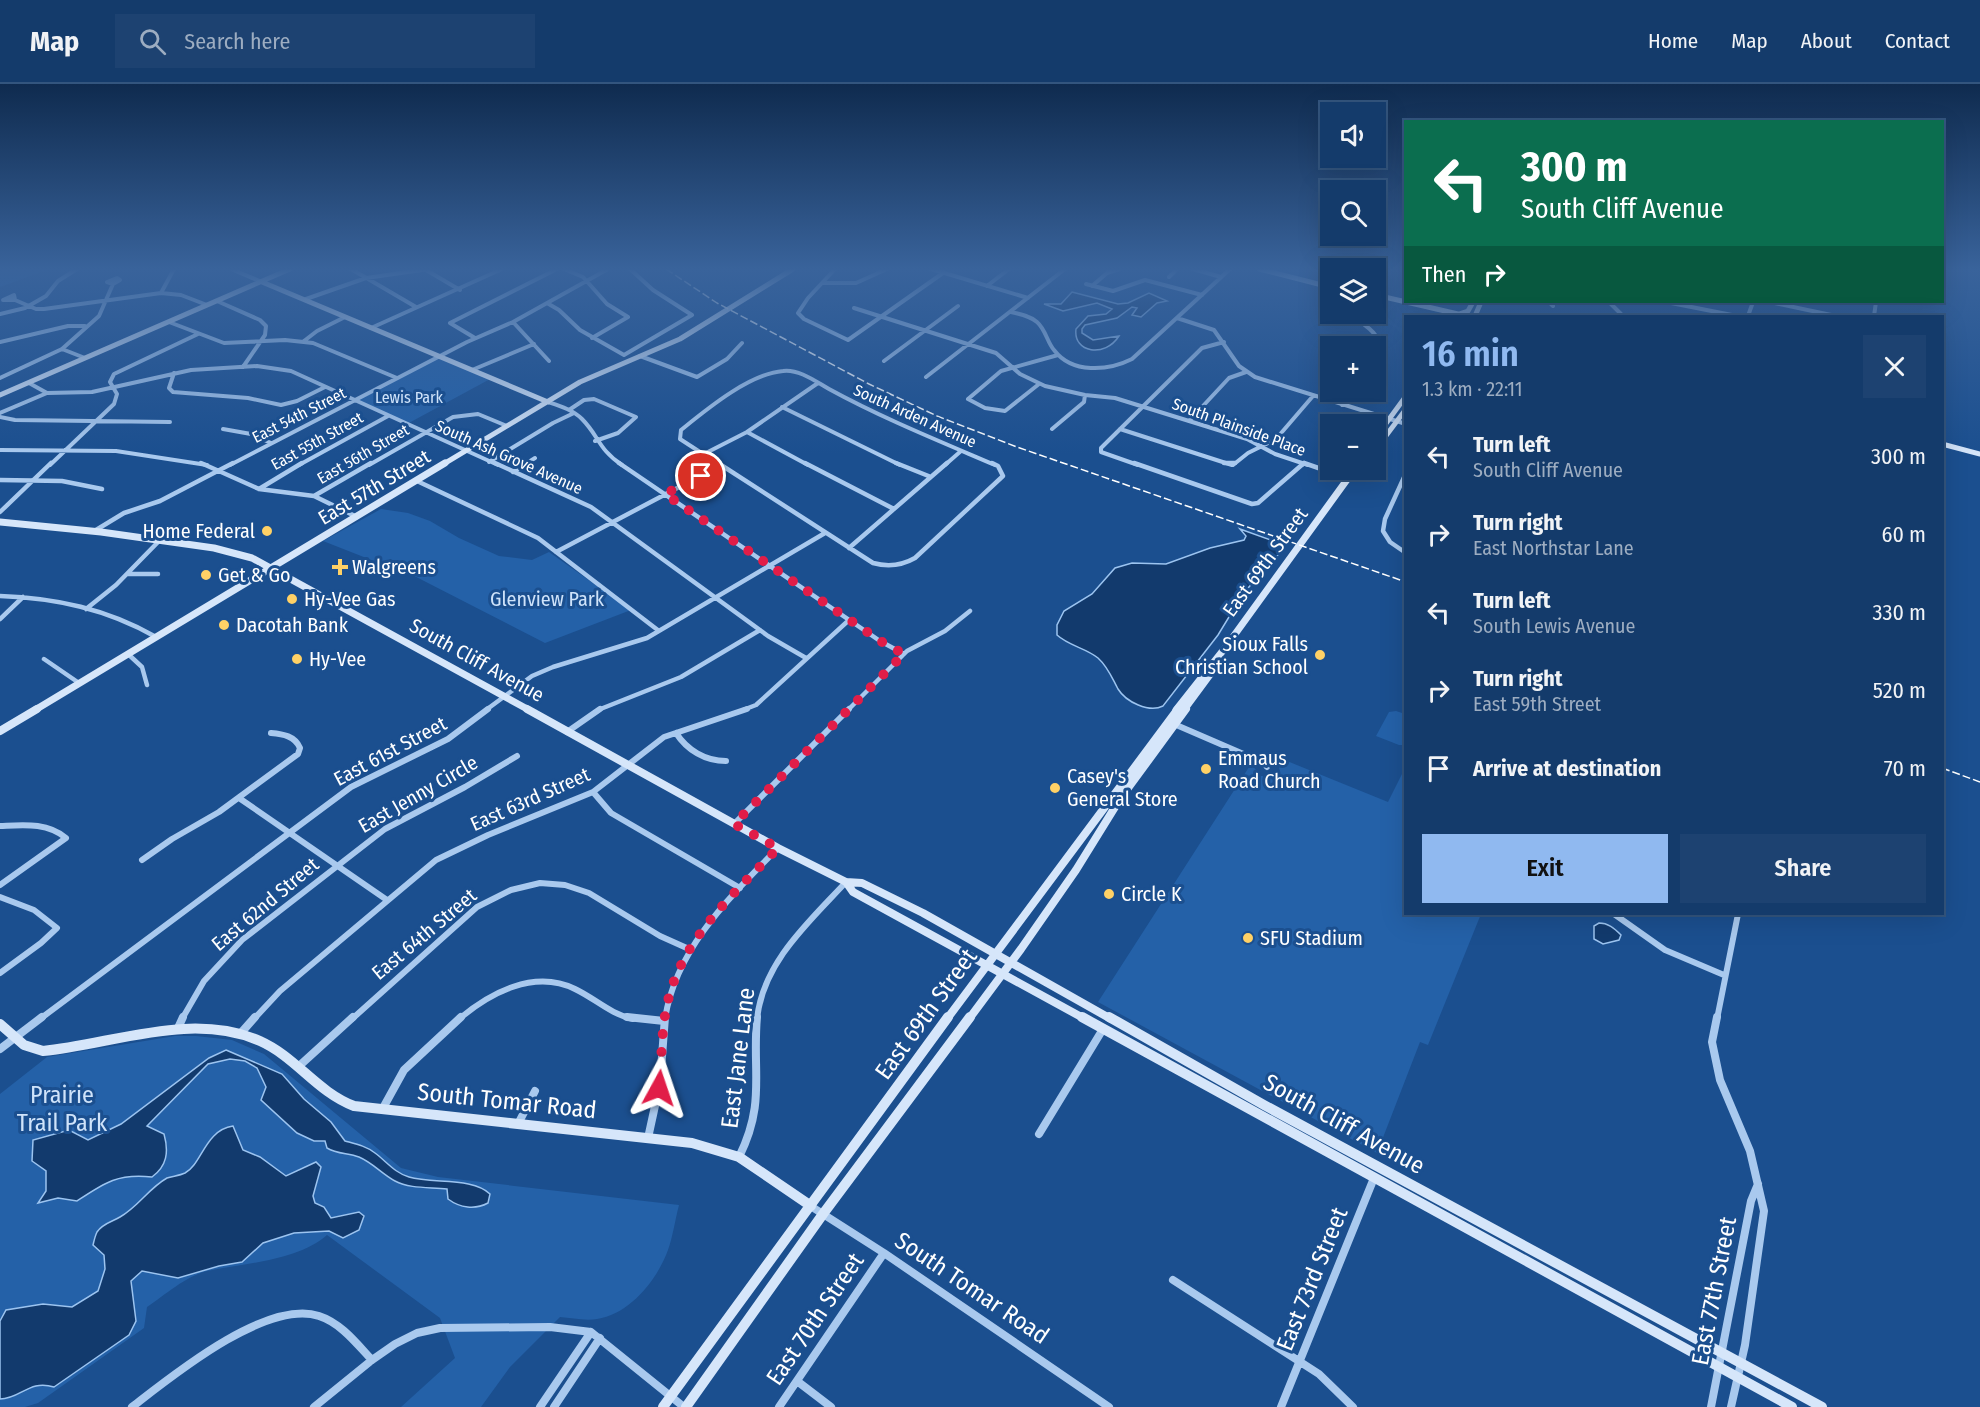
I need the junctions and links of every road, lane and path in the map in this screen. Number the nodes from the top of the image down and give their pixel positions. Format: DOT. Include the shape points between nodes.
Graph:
graph roads {
  1 [pos="47,331"];
  2 [pos="80,331"];
  3 [pos="149,331"];
  4 [pos="190,331"];
  5 [pos="267,331"];
  6 [pos="318,331"];
  7 [pos="378,331"];
  8 [pos="463,331"];
  9 [pos="492,331"];
  10 [pos="521,331"];
  11 [pos="583,331"];
  12 [pos="604,331"];
  13 [pos="666,331"];
  14 [pos="694,331"];
  15 [pos="828,331"];
  16 [pos="861,331"];
  17 [pos="925,331"];
  18 [pos="928,331"];
  19 [pos="986,331"];
  20 [pos="1043,331"];
  21 [pos="1163,331"];
  22 [pos="1213,331"];
  23 [pos="198,334"];
  24 [pos="475,338"];
  25 [pos="592,338"];
  26 [pos="261,340"];
  27 [pos="304,341"];
  28 [pos="0,342"];
  29 [pos="1224,342"];
  30 [pos="742,343"];
  31 [pos="534,344"];
  32 [pos="969,344"];
  33 [pos="62,349"];
  34 [pos="1058,355"];
  35 [pos="439,356"];
  36 [pos="640,356"];
  37 [pos="85,358"];
  38 [pos="549,361"];
  39 [pos="884,361"];
  40 [pos="243,367"];
  41 [pos="1012,367"];
  42 [pos="472,370"];
  43 [pos="1246,372"];
  44 [pos="174,373"];
  45 [pos="926,377"];
  46 [pos="0,378"];
  47 [pos="397,378"];
  48 [pos="29,383"];
  49 [pos="818,383"];
  50 [pos="1039,384"];
  51 [pos="325,387"];
  52 [pos="113,388"];
  53 [pos="47,393"];
  54 [pos="0,395"];
  55 [pos="1085,395"];
  56 [pos="1313,396"];
  57 [pos="1404,399"];
  58 [pos="354,400"];
  59 [pos="548,402"];
  60 [pos="1344,402"];
  61 [pos="1342,405"];
  62 [pos="782,407"];
  63 [pos="1143,407"];
  64 [pos="571,411"];
  65 [pos="1404,412"];
  66 [pos="0,415"];
  67 [pos="388,416"];
  68 [pos="1389,419"];
  69 [pos="96,421"];
  70 [pos="1189,421"];
  71 [pos="170,422"];
  72 [pos="1397,422"];
  73 [pos="1386,423"];
  74 [pos="1404,424"];
  75 [pos="507,426"];
  76 [pos="223,429"];
  77 [pos="1052,429"];
  78 [pos="1120,429"];
  79 [pos="424,432"];
  80 [pos="747,432"];
  81 [pos="1386,436"];
  82 [pos="595,441"];
  83 [pos="271,443"];
  84 [pos="1944,445"];
  85 [pos="1263,447"];
  86 [pos="0,450"];
  87 [pos="65,450"];
  88 [pos="961,451"];
  89 [pos="465,452"];
  90 [pos="1980,453"];
  91 [pos="702,455"];
  92 [pos="535,458"];
  93 [pos="489,462"];
  94 [pos="1304,463"];
  95 [pos="719,466"];
  96 [pos="1320,469"];
  97 [pos="218,470"];
  98 [pos="513,472"];
  99 [pos="931,477"];
  100 [pos="1404,477"];
  101 [pos="0,480"];
  102 [pos="1347,480"];
  103 [pos="1350,480"];
  104 [pos="33,481"];
  105 [pos="417,481"];
  106 [pos="102,489"];
  107 [pos="259,489"];
  108 [pos="665,494"];
  109 [pos="314,496"];
  110 [pos="1335,498"];
  111 [pos="894,509"];
  112 [pos="0,512"];
  113 [pos="357,517"];
  114 [pos="0,522"];
  115 [pos="612,522"];
  116 [pos="96,531"];
  117 [pos="825,533"];
  118 [pos="159,541"];
  119 [pos="849,548"];
  120 [pos="556,552"];
  121 [pos="1404,552"];
  122 [pos="770,566"];
  123 [pos="273,567"];
  124 [pos="128,574"];
  125 [pos="158,574"];
  126 [pos="0,596"];
  127 [pos="23,597"];
  128 [pos="716,598"];
  129 [pos="86,609"];
  130 [pos="970,610"];
  131 [pos="0,619"];
  132 [pos="849,620"];
  133 [pos="760,630"];
  134 [pos="659,631"];
  135 [pos="156,637"];
  136 [pos="128,654"];
  137 [pos="904,654"];
  138 [pos="806,658"];
  139 [pos="44,659"];
  140 [pos="80,683"];
  141 [pos="147,685"];
  142 [pos="505,695"];
  143 [pos="1171,723"];
  144 [pos="0,730"];
  145 [pos="567,732"];
  146 [pos="271,733"];
  147 [pos="676,733"];
  148 [pos="419,743"];
  149 [pos="423,752"];
  150 [pos="517,756"];
  151 [pos="726,761"];
  152 [pos="627,765"];
  153 [pos="1267,767"];
  154 [pos="593,792"];
  155 [pos="239,798"];
  156 [pos="734,824"];
  157 [pos="0,826"];
  158 [pos="288,832"];
  159 [pos="778,848"];
  160 [pos="142,860"];
  161 [pos="337,865"];
  162 [pos="846,882"];
  163 [pos="0,885"];
  164 [pos="740,888"];
  165 [pos="0,897"];
  166 [pos="387,900"];
  167 [pos="1615,915"];
  168 [pos="1738,915"];
  169 [pos="689,949"];
  170 [pos="995,955"];
  171 [pos="1010,963"];
  172 [pos="987,965"];
  173 [pos="0,973"];
  174 [pos="1002,973"];
  175 [pos="1724,975"];
  176 [pos="664,1021"];
  177 [pos="0,1024"];
  178 [pos="1103,1029"];
  179 [pos="177,1030"];
  180 [pos="240,1034"];
  181 [pos="15,1038"];
  182 [pos="0,1049"];
  183 [pos="297,1068"];
  184 [pos="535,1091"];
  185 [pos="383,1108"];
  186 [pos="518,1124"];
  187 [pos="1039,1134"];
  188 [pos="648,1137"];
  189 [pos="739,1157"];
  190 [pos="1377,1171"];
  191 [pos="1758,1184"];
  192 [pos="811,1206"];
  193 [pos="823,1214"];
  194 [pos="884,1253"];
  195 [pos="1173,1280"];
  196 [pos="591,1332"];
  197 [pos="600,1338"];
  198 [pos="1722,1352"];
  199 [pos="372,1360"];
  200 [pos="1300,1361"];
  201 [pos="1740,1362"];
  202 [pos="1719,1367"];
  203 [pos="1737,1377"];
  204 [pos="797,1381"];
  205 [pos="671,1396"];
  206 [pos="132,1407"];
  207 [pos="314,1407"];
  208 [pos="540,1407"];
  209 [pos="554,1407"];
  210 [pos="663,1407"];
  211 [pos="685,1407"];
  212 [pos="779,1407"];
  213 [pos="831,1407"];
  214 [pos="1108,1407"];
  215 [pos="1281,1407"];
  216 [pos="1353,1407"];
  217 [pos="1712,1407"];
  218 [pos="1731,1407"];
  219 [pos="1792,1407"];
  220 [pos="1822,1407"];
  1 -- 28 [label="street"];
  2 -- 33 [label="street"];
  3 -- 37 [label="main road"];
  4 -- 23 [label="street"];
  5 -- 26 [label="street"];
  6 -- 27 [label="street"];
  7 -- 35 [label="main road"];
  8 -- 24 [label="street"];
  9 -- 24 [label="street, East 54th Street"];
  10 -- 31 [label="street"];
  11 -- 25 [label="street"];
  12 -- 25 [label="street"];
  13 -- 25 [label="street" via="624,356"];
  14 -- 36 [label="main road, East 57th Street"];
  15 -- 16 [label="street" via="848,340"];
  17 -- 39 [label="street"];
  18 -- 32 [label="street, South Plainside Place"];
  19 -- 32 [label="street"];
  20 -- 34 [label="street"];
  21 -- 34 [label="street" via="1132,359 1119,365 1085,366"];
  22 -- 29 [label="street"];
  23 -- 26 [label="street" via="224,344"];
  23 -- 52 [label="street" via="117,371 110,378"];
  24 -- 35 [label="street, East 54th Street"];
  26 -- 27 [label="street"];
  26 -- 40 [label="street"];
  27 -- 47 [label="street"];
  29 -- 43 [label="street"];
  29 -- 63 [label="street" via="1202,348"];
  30 -- 36 [label="street" via="727,359 697,376"];
  31 -- 38 [label="street"];
  31 -- 42 [label="street"];
  32 -- 41 [label="street, South Plainside Place" via="996,353"];
  32 -- 45 [label="street"];
  33 -- 37 [label="street"];
  33 -- 46 [label="street"];
  34 -- 41 [label="street"];
  35 -- 42 [label="main road"];
  35 -- 47 [label="street, East 54th Street"];
  36 -- 59 [label="main road, East 57th Street" via="585,379"];
  37 -- 48 [label="main road"];
  40 -- 44 [label="street, South Ash Grove Avenue"];
  40 -- 51 [label="street, South Ash Grove Avenue" via="285,369"];
  41 -- 50 [label="street, South Plainside Place"];
  41 -- 50 [label="street" via="993,376 970,395 969,401 993,411 1005,411"];
  42 -- 59 [label="main road"];
  43 -- 56 [label="street"];
  43 -- 70 [label="street" via="1229,378"];
  44 -- 51 [label="street" via="168,388 173,392 248,398 280,405"];
  44 -- 52 [label="street, South Ash Grove Avenue"];
  47 -- 58 [label="street, East 54th Street"];
  48 -- 53 [label="street"];
  48 -- 54 [label="main road"];
  49 -- 62 [label="street"];
  49 -- 88 [label="street, South Arden Avenue" via="869,411"];
  49 -- 91 [label="street, South Arden Avenue" via="786,370 758,377 681,430 683,442"];
  50 -- 55 [label="street, South Plainside Place"];
  51 -- 58 [label="street, South Ash Grove Avenue"];
  52 -- 53 [label="street, South Ash Grove Avenue"];
  52 -- 69 [label="street" via="116,401"];
  53 -- 66 [label="street"];
  55 -- 63 [label="street, South Plainside Place" via="1115,398"];
  55 -- 77 [label="street" via="1084,402"];
  56 -- 61 [label="street"];
  56 -- 85 [label="street" via="1276,439"];
  57 -- 68 [label="main road"];
  58 -- 67 [label="street, South Ash Grove Avenue"];
  58 -- 83 [label="street, East 54th Street"];
  59 -- 64 [label="street"];
  59 -- 75 [label="main road, East 57th Street"];
  60 -- 61 [label="street"];
  61 -- 68 [label="street"];
  62 -- 80 [label="street"];
  62 -- 99 [label="street" via="880,457"];
  63 -- 70 [label="street, South Plainside Place"];
  63 -- 78 [label="street"];
  64 -- 82 [label="street" via="586,424"];
  64 -- 82 [label="street" via="584,400 594,399 636,417 616,433"];
  64 -- 93 [label="street"];
  65 -- 72 [label="main road"];
  66 -- 69 [label="street" via="15,420"];
  67 -- 79 [label="street, South Ash Grove Avenue"];
  67 -- 107 [label="street, East 55th Street"];
  68 -- 72 [label="street"];
  68 -- 73 [label="main road"];
  69 -- 71 [label="street"];
  69 -- 87 [label="street"];
  70 -- 85 [label="street, South Plainside Place"];
  72 -- 74 [label="street"];
  72 -- 81 [label="main road"];
  75 -- 79 [label="street, East 56th Street" via="478,414 465,414"];
  75 -- 89 [label="main road, East 57th Street"];
  76 -- 83 [label="street" via="251,434"];
  78 -- 85 [label="street" via="1230,465"];
  78 -- 94 [label="street" via="1101,448 1102,453 1252,504"];
  79 -- 89 [label="street, South Ash Grove Avenue"];
  79 -- 109 [label="street, East 56th Street"];
  80 -- 91 [label="street"];
  80 -- 111 [label="street" via="848,489"];
  82 -- 108 [label="street" via="610,457"];
  83 -- 97 [label="street, East 54th Street"];
  84 -- 90 [label="main road"];
  85 -- 94 [label="street, South Plainside Place"];
  86 -- 87 [label="street"];
  87 -- 97 [label="street" via="116,451 189,461"];
  87 -- 104 [label="street"];
  88 -- 99 [label="street"];
  88 -- 119 [label="street, South Arden Avenue" via="1002,470 1001,479 915,558 892,566 873,563"];
  89 -- 93 [label="street, South Ash Grove Avenue"];
  89 -- 105 [label="main road, East 57th Street"];
  91 -- 95 [label="street"];
  92 -- 98 [label="street"];
  93 -- 98 [label="street, South Ash Grove Avenue"];
  94 -- 96 [label="street, South Plainside Place"];
  95 -- 108 [label="street"];
  95 -- 117 [label="street"];
  97 -- 107 [label="street"];
  97 -- 116 [label="street, East 54th Street"];
  98 -- 115 [label="street, South Ash Grove Avenue" via="591,507"];
  99 -- 111 [label="street"];
  100 -- 121 [label="street" via="1383,531"];
  101 -- 104 [label="street"];
  102 -- 110 [label="main road, East 69th Street"];
  103 -- 110 [label="main road, East 69th Street"];
  104 -- 106 [label="street" via="62,481"];
  104 -- 112 [label="street"];
  105 -- 113 [label="main road, East 57th Street"];
  105 -- 120 [label="street" via="532,535"];
  107 -- 109 [label="street"];
  108 -- 115 [label="street"];
  108 -- 122 [label="street"];
  109 -- 113 [label="street"];
  110 -- 143 [label="main road, East 69th Street" via="1225,648 1214,670"];
  111 -- 119 [label="street"];
  113 -- 123 [label="main road, East 57th Street"];
  114 -- 116 [label="main road, South Cliff Avenue" via="54,524"];
  115 -- 120 [label="street"];
  115 -- 128 [label="street, South Ash Grove Avenue"];
  116 -- 118 [label="main road, South Cliff Avenue"];
  117 -- 119 [label="street"];
  117 -- 122 [label="street, East 61st Street"];
  118 -- 123 [label="main road, South Cliff Avenue" via="234,552"];
  118 -- 124 [label="street"];
  120 -- 134 [label="street"];
  122 -- 128 [label="street, East 61st Street"];
  122 -- 132 [label="street"];
  123 -- 135 [label="main road, East 57th Street"];
  123 -- 142 [label="main road, South Cliff Avenue"];
  124 -- 125 [label="street"];
  124 -- 129 [label="street"];
  126 -- 127 [label="street"];
  127 -- 129 [label="street" via="57,600"];
  127 -- 131 [label="street"];
  128 -- 133 [label="street, South Ash Grove Avenue"];
  128 -- 134 [label="street, East 61st Street"];
  129 -- 135 [label="street" via="131,622"];
  130 -- 137 [label="street" via="945,632"];
  132 -- 137 [label="street"];
  132 -- 138 [label="street, East 63rd Street"];
  133 -- 138 [label="street, South Ash Grove Avenue"];
  133 -- 145 [label="street" via="681,677 604,706"];
  134 -- 142 [label="street, East 61st Street" via="553,667"];
  135 -- 136 [label="main road, East 57th Street"];
  136 -- 140 [label="main road, East 57th Street"];
  136 -- 141 [label="street" via="142,667"];
  137 -- 156 [label="street"];
  138 -- 147 [label="street, East 63rd Street" via="756,705"];
  139 -- 140 [label="street"];
  140 -- 144 [label="main road, East 57th Street"];
  142 -- 145 [label="main road, South Cliff Avenue"];
  142 -- 149 [label="street, East 61st Street" via="459,732"];
  143 -- 153 [label="street"];
  143 -- 170 [label="main road, East 69th Street"];
  143 -- 171 [label="main road, East 69th Street"];
  145 -- 152 [label="main road, South Cliff Avenue"];
  146 -- 155 [label="street" via="292,738 299,743 300,751"];
  147 -- 151 [label="street" via="690,748 713,760"];
  147 -- 152 [label="street, East 63rd Street"];
  148 -- 149 [label="street"];
  149 -- 158 [label="street, East 61st Street" via="351,787"];
  150 -- 161 [label="street, East Jenny Circle" via="399,820"];
  152 -- 154 [label="street, East 63rd Street"];
  152 -- 156 [label="main road, South Cliff Avenue"];
  154 -- 164 [label="street" via="611,813"];
  154 -- 166 [label="street, East 63rd Street" via="458,849 426,867"];
  155 -- 158 [label="street"];
  155 -- 160 [label="street"];
  156 -- 159 [label="main road, South Cliff Avenue"];
  157 -- 163 [label="street" via="45,827 66,838"];
  158 -- 161 [label="street"];
  158 -- 181 [label="street, East 61st Street"];
  159 -- 162 [label="main road, South Cliff Avenue"];
  159 -- 164 [label="street"];
  161 -- 166 [label="street"];
  161 -- 179 [label="street, East 62nd Street" via="224,958 204,981"];
  162 -- 170 [label="main road, South Cliff Avenue" via="878,890"];
  162 -- 172 [label="main road, South Cliff Avenue" via="853,892"];
  162 -- 189 [label="street, East Jane Lane" via="780,957 766,982 759,1010 755,1114"];
  164 -- 169 [label="street"];
  165 -- 173 [label="street" via="34,910 57,928"];
  166 -- 180 [label="street, East 63rd Street" via="280,991"];
  167 -- 175 [label="street" via="1665,950"];
  168 -- 175 [label="street, East 77th Street"];
  169 -- 176 [label="street" via="674,982"];
  169 -- 183 [label="street, East 64th Street" via="572,885 516,888 477,907"];
  170 -- 171 [label="main road, South Cliff Avenue"];
  170 -- 172 [label="main road, East 69th Street"];
  171 -- 174 [label="main road, East 69th Street"];
  171 -- 190 [label="main road, South Cliff Avenue"];
  172 -- 174 [label="main road, South Cliff Avenue"];
  172 -- 192 [label="main road, East 69th Street"];
  174 -- 178 [label="main road, South Cliff Avenue"];
  174 -- 193 [label="main road, East 69th Street"];
  175 -- 191 [label="street, East 77th Street" via="1712,1042 1720,1080 1750,1151"];
  176 -- 185 [label="street" via="618,1016 558,983 511,987 474,1005 414,1059 399,1076"];
  176 -- 188 [label="street" via="658,1101"];
  177 -- 181 [label="main road, South Tomar Road"];
  178 -- 187 [label="street"];
  178 -- 190 [label="main road, South Cliff Avenue"];
  179 -- 180 [label="main road, South Tomar Road"];
  179 -- 181 [label="main road, South Tomar Road" via="43,1051"];
  180 -- 183 [label="main road, South Tomar Road" via="273,1048"];
  181 -- 182 [label="street, East 61st Street"];
  183 -- 185 [label="main road, South Tomar Road" via="341,1102"];
  184 -- 186 [label="street"];
  185 -- 186 [label="main road, South Tomar Road"];
  186 -- 188 [label="main road, South Tomar Road"];
  188 -- 189 [label="main road, South Tomar Road" via="692,1143"];
  189 -- 192 [label="main road, South Tomar Road"];
  190 -- 198 [label="main road, South Cliff Avenue"];
  190 -- 200 [label="street, East 73rd Street"];
  190 -- 202 [label="main road, South Cliff Avenue"];
  191 -- 198 [label="street, East 77th Street" via="1751,1202"];
  191 -- 201 [label="street, East 77th Street" via="1764,1220"];
  192 -- 193 [label="street, South Tomar Road"];
  192 -- 205 [label="main road, East 69th Street"];
  193 -- 194 [label="street, South Tomar Road"];
  193 -- 211 [label="main road, East 69th Street"];
  194 -- 204 [label="street, East 70th Street"];
  194 -- 214 [label="street, South Tomar Road"];
  195 -- 200 [label="street"];
  196 -- 197 [label="street"];
  196 -- 199 [label="street" via="550,1327 440,1328 417,1333"];
  196 -- 208 [label="street"];
  197 -- 205 [label="street"];
  197 -- 209 [label="street"];
  198 -- 201 [label="main road, South Cliff Avenue"];
  198 -- 202 [label="street, East 77th Street"];
  199 -- 206 [label="street" via="330,1321 314,1315 274,1318 228,1338"];
  199 -- 207 [label="street"];
  200 -- 215 [label="street, East 73rd Street"];
  200 -- 216 [label="street"];
  201 -- 203 [label="street, East 77th Street"];
  201 -- 220 [label="main road, South Cliff Avenue"];
  202 -- 203 [label="main road, South Cliff Avenue"];
  202 -- 217 [label="street, East 77th Street"];
  203 -- 218 [label="street, East 77th Street"];
  203 -- 219 [label="main road, South Cliff Avenue"];
  204 -- 212 [label="street, East 70th Street"];
  204 -- 213 [label="street"];
  205 -- 210 [label="main road, East 69th Street"];
  205 -- 211 [label="street"];
}
